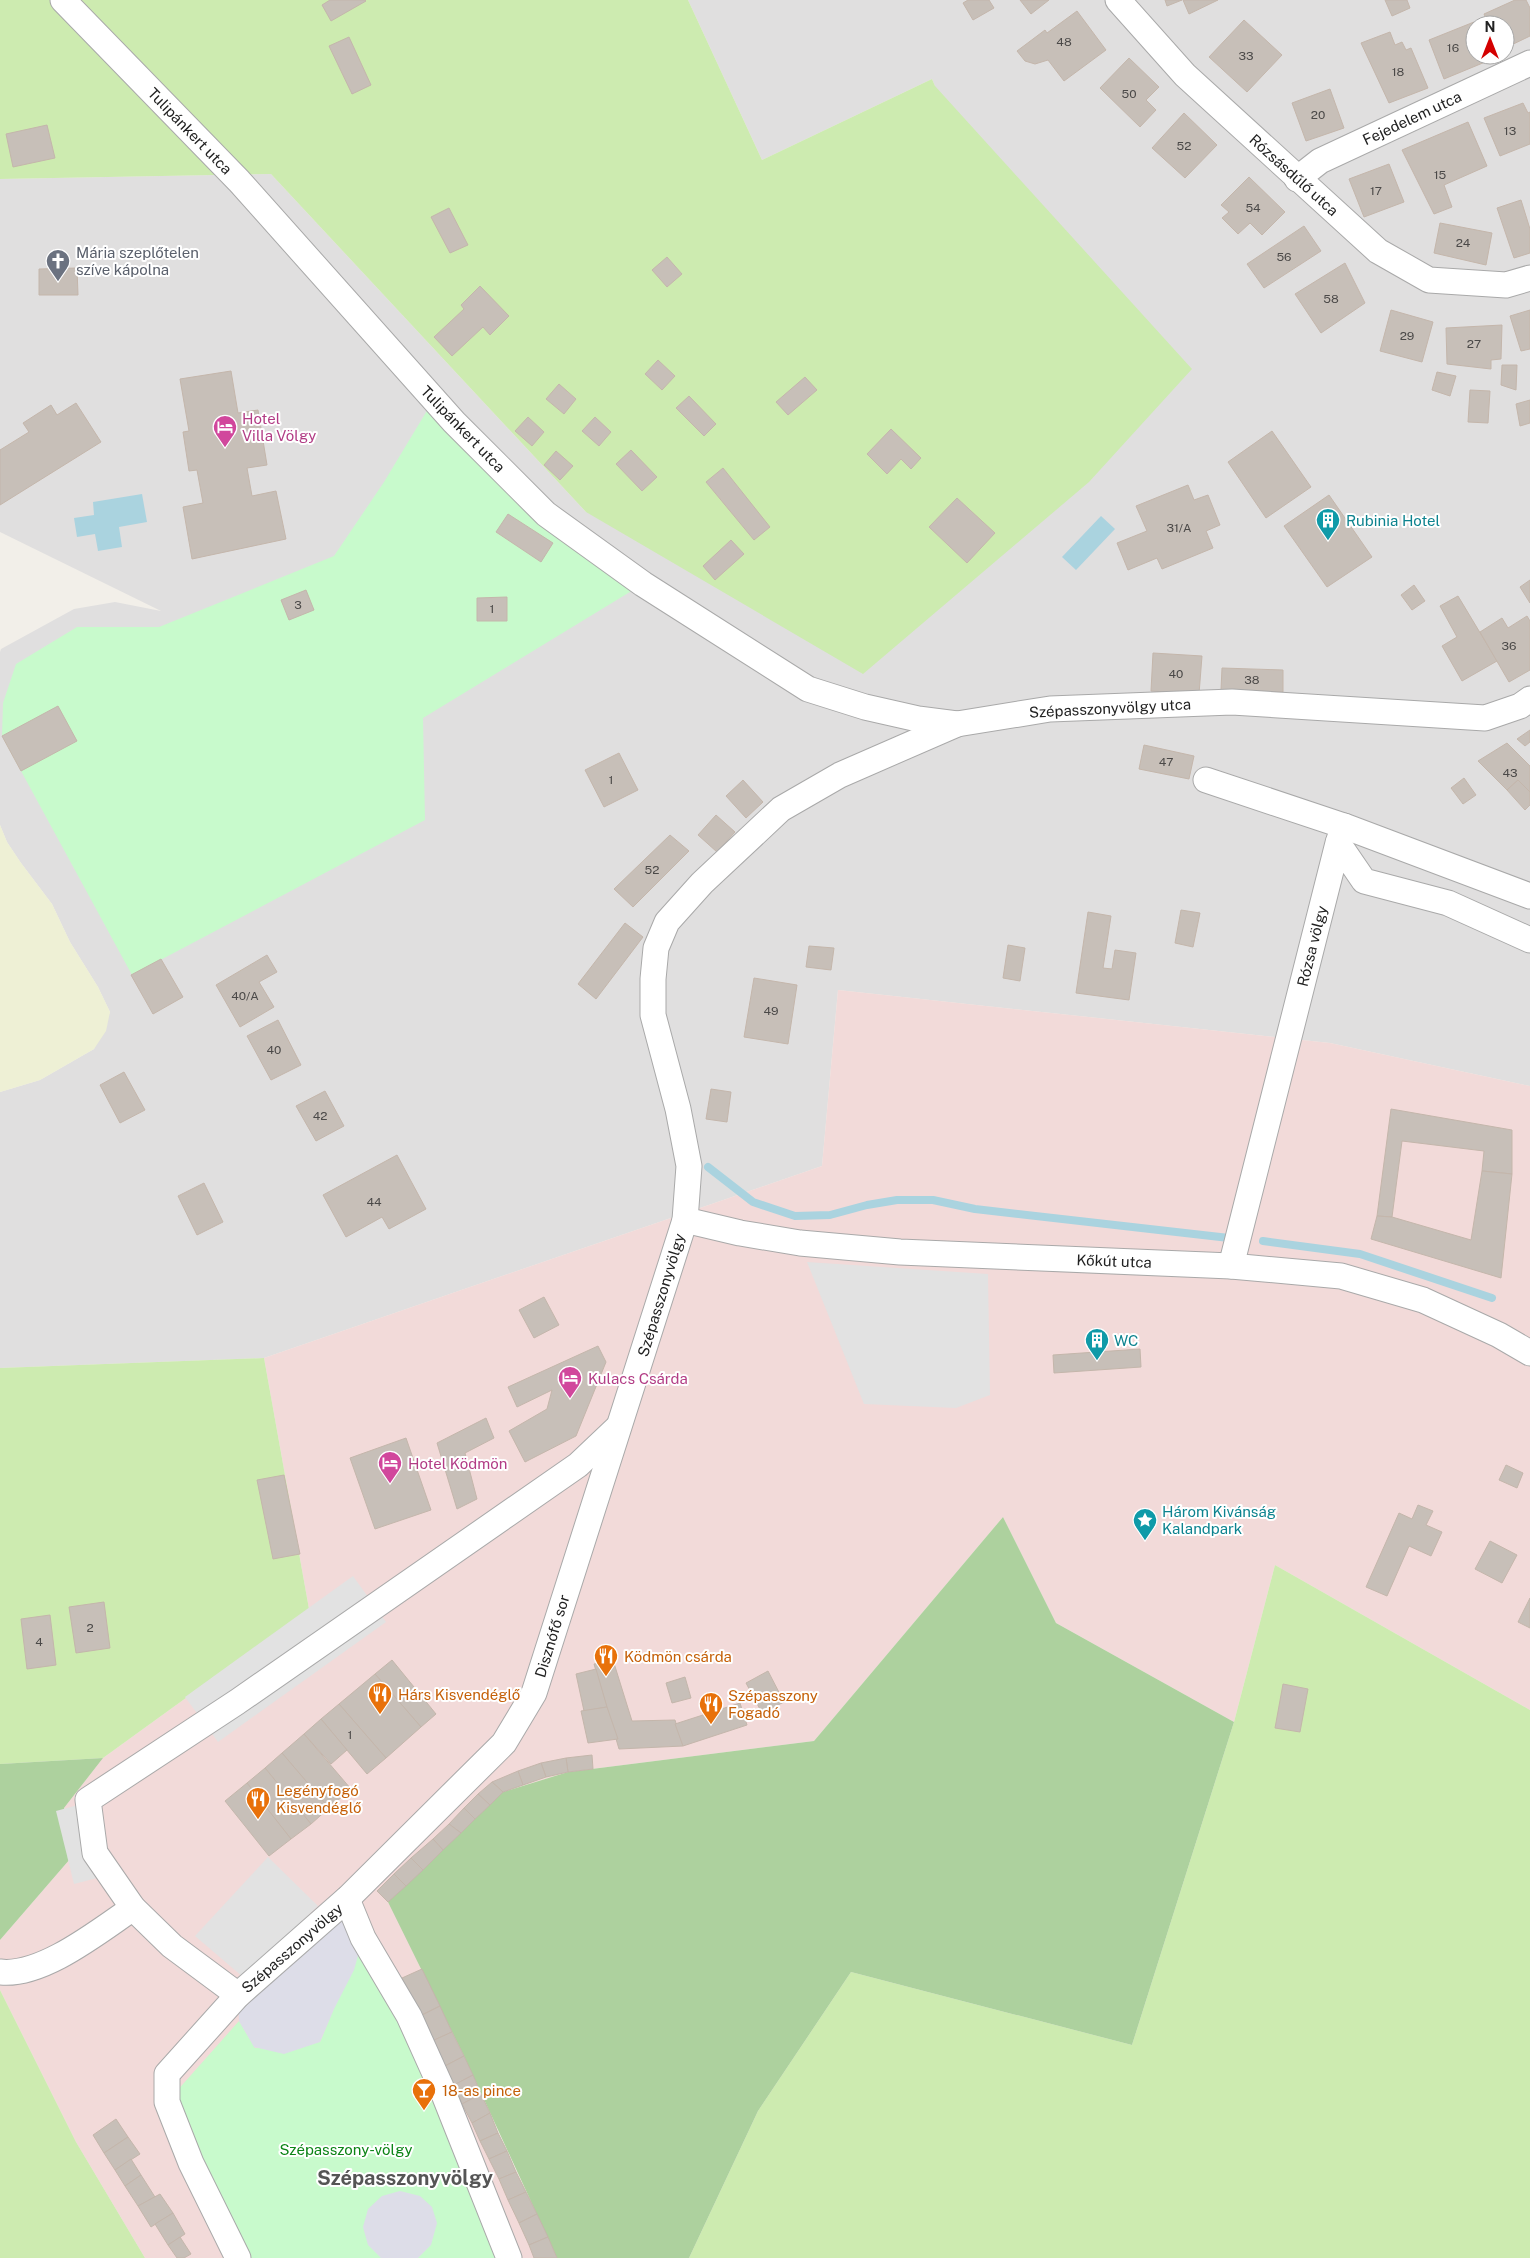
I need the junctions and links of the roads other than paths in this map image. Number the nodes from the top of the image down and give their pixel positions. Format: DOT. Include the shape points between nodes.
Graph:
graph roads {
  1 [pos="64,0"];
  2 [pos="1118,0"];
  3 [pos="1530,63"];
  4 [pos="1297,179"];
  5 [pos="1530,278"];
  6 [pos="1530,699"];
  7 [pos="957,724"];
  8 [pos="1206,780"];
  9 [pos="1341,834"];
  10 [pos="1530,896"];
  11 [pos="1530,940"];
  12 [pos="685,1220"];
  13 [pos="1231,1266"];
  14 [pos="1530,1353"];
  15 [pos="618,1427"];
  16 [pos="347,1899"];
  17 [pos="133,1908"];
  18 [pos="0,1972"];
  19 [pos="238,1995"];
  20 [pos="238,2258"];
  21 [pos="509,2258"];
  1 -- 7 [label="street, Tulipánkert utca" via="239,181 454,422 546,514 643,584 808,688 866,707"];
  2 -- 4 [label="street, Rózsásdűlő utca" via="1185,75"];
  3 -- 4 [label="street, Fejedelem utca" via="1320,161"];
  4 -- 5 [label="street, Rózsásdűlő utca" via="1378,251 1429,280 1506,286"];
  6 -- 7 [label="street, Szépasszonyvölgy utca" via="1520,706 1485,718 1232,702 1050,709"];
  7 -- 12 [label="street, Szépasszonyvölgy utca" via="840,775 781,809 702,883 667,922 656,948 653,1015 690,1166"];
  8 -- 9 [label="street"];
  9 -- 10 [label="street"];
  9 -- 11 [label="street" via="1364,881 1448,903"];
  9 -- 13 [label="street, Rózsa völgy"];
  12 -- 13 [label="street, Kőkút utca" via="800,1243 900,1252"];
  12 -- 15 [label="street, Szépasszonyvölgy"];
  13 -- 14 [label="street, Kőkút utca" via="1350,1278 1423,1300"];
  15 -- 16 [label="street, Disznófő sor" via="534,1693 504,1743"];
  15 -- 17 [label="street" via="578,1465 245,1697 88,1800 95,1853"];
  16 -- 19 [label="street, Szépasszonyvölgy"];
  16 -- 21 [label="street, Szépasszonyvölgy" via="363,1938 410,2016"];
  17 -- 18 [label="street" via="78,1946 30,1970"];
  17 -- 19 [label="street" via="172,1946"];
  19 -- 20 [label="street, Szépasszonyvölgy" via="167,2074 167,2102 191,2163"];
}
